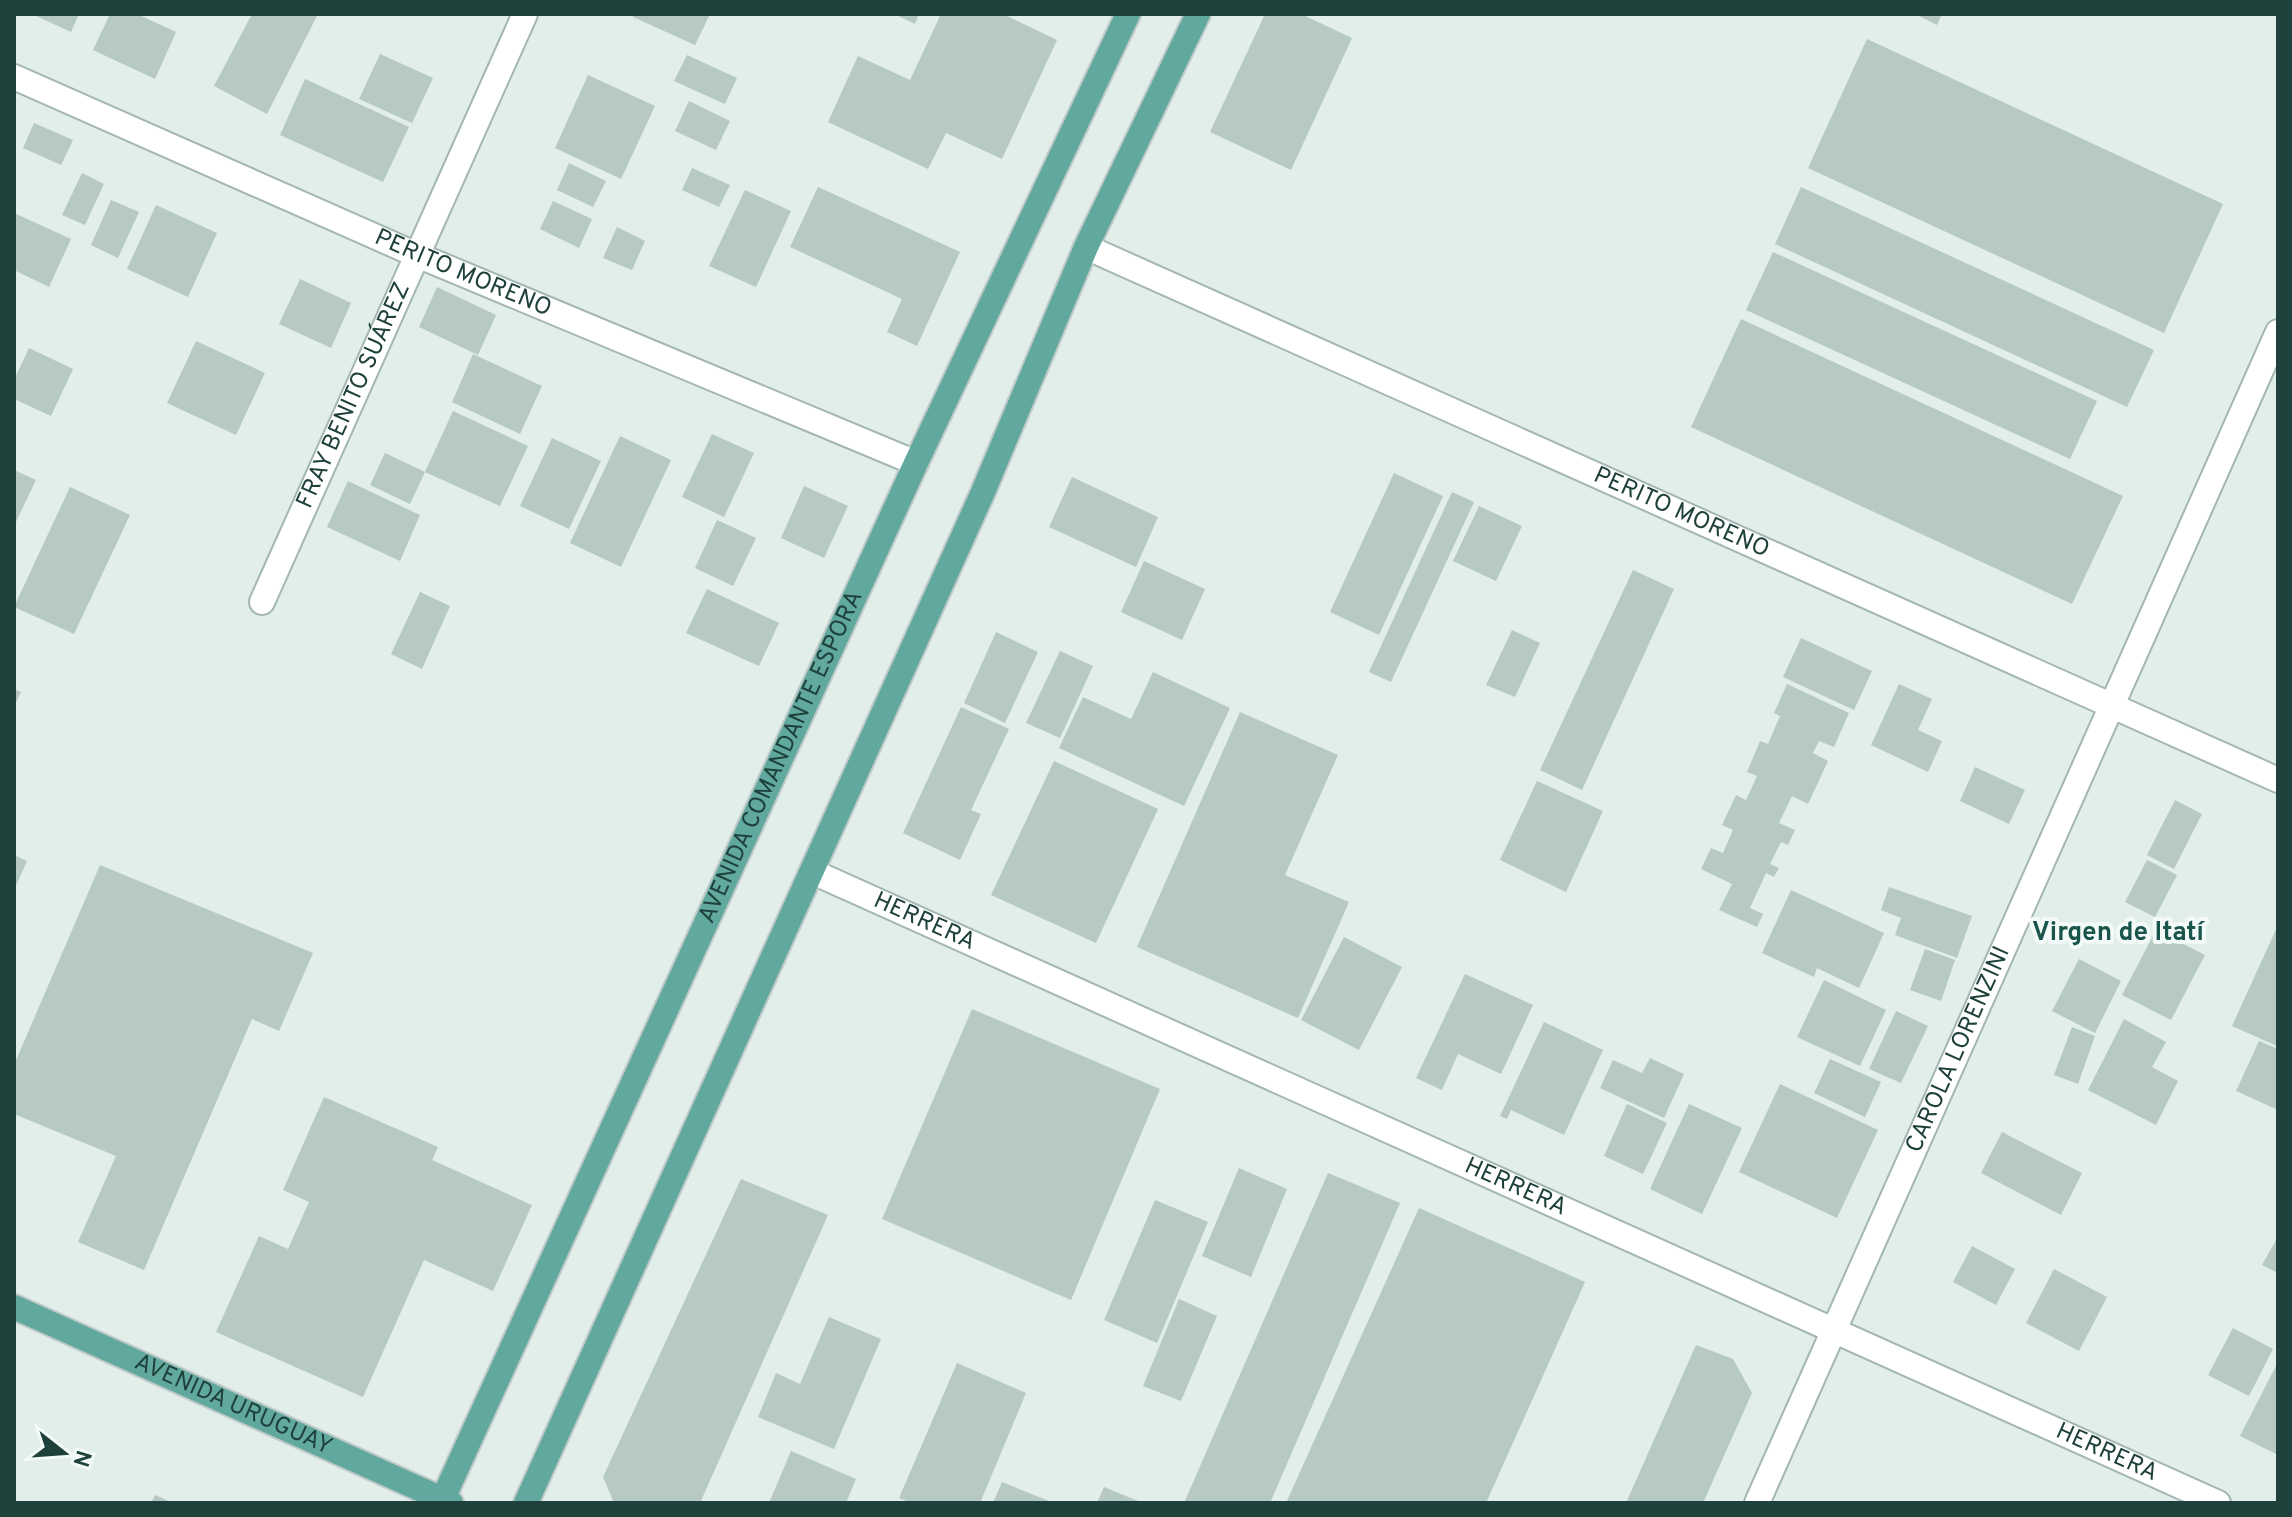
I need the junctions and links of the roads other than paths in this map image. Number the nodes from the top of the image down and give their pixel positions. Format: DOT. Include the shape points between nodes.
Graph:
graph roads {
  1 [pos="525,14"];
  2 [pos="1128,14"];
  3 [pos="1198,14"];
  4 [pos="14,77"];
  5 [pos="1086,247"];
  6 [pos="417,255"];
  7 [pos="2278,332"];
  8 [pos="916,463"];
  9 [pos="262,602"];
  10 [pos="2113,706"];
  11 [pos="2278,780"];
  12 [pos="813,872"];
  13 [pos="14,1307"];
  14 [pos="1834,1331"];
  15 [pos="445,1502"];
  16 [pos="526,1503"];
  17 [pos="1757,1503"];
  18 [pos="2218,1503"];
  1 -- 6 [label="street, FRAY BENITO SUÁREZ"];
  2 -- 8 [label="main road, AVENIDA COMANDANTE ESPORA"];
  3 -- 5 [label="main road"];
  4 -- 6 [label="street, PERITO MORENO"];
  5 -- 10 [label="street, PERITO MORENO"];
  5 -- 12 [label="main road"];
  6 -- 8 [label="street, PERITO MORENO"];
  6 -- 9 [label="street, FRAY BENITO SUÁREZ"];
  7 -- 10 [label="street, CAROLA LORENZINI"];
  8 -- 15 [label="main road, AVENIDA COMANDANTE ESPORA"];
  10 -- 11 [label="street, PERITO MORENO"];
  10 -- 14 [label="street, CAROLA LORENZINI"];
  12 -- 14 [label="street, HERRERA"];
  12 -- 16 [label="main road"];
  13 -- 15 [label="main road, AVENIDA URUGUAY"];
  14 -- 17 [label="street, CAROLA LORENZINI"];
  14 -- 18 [label="street, HERRERA"];
}
